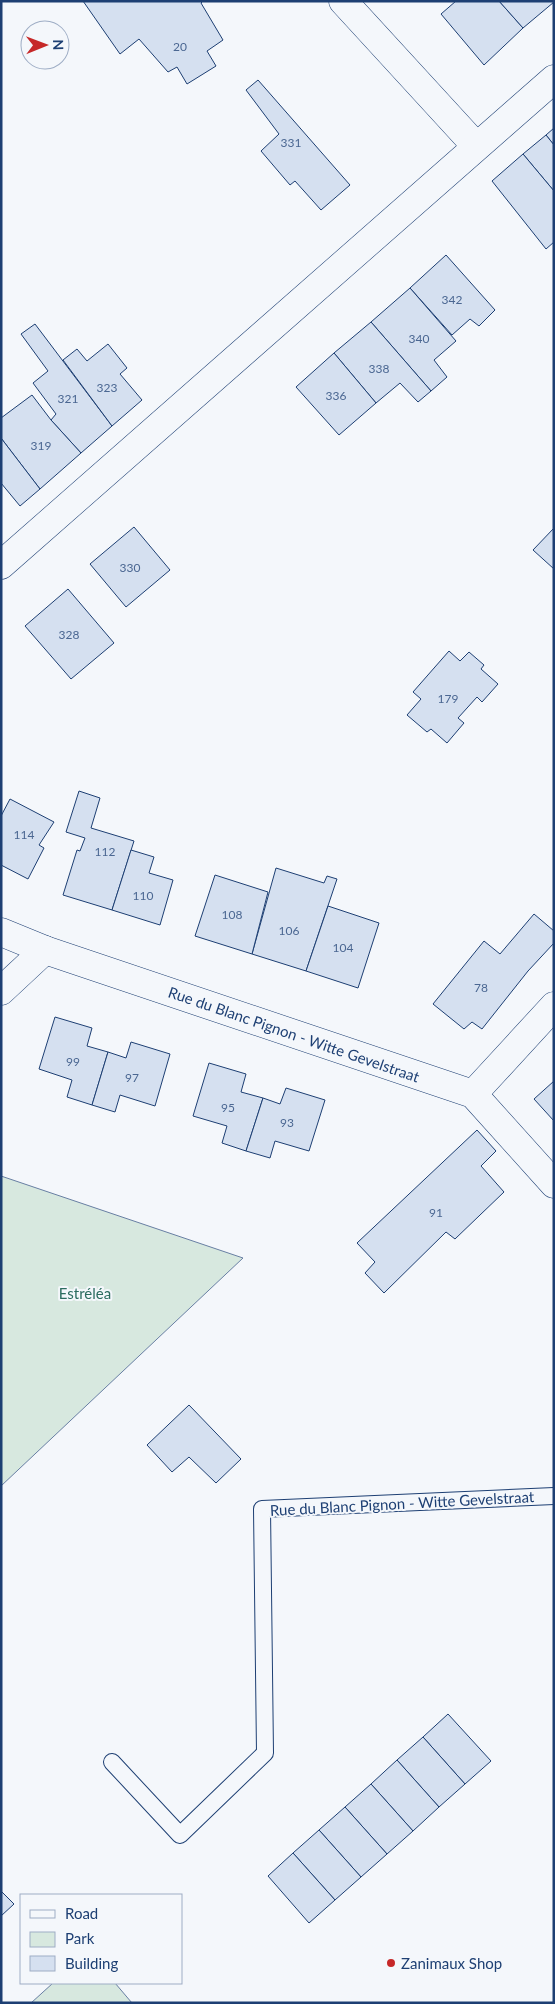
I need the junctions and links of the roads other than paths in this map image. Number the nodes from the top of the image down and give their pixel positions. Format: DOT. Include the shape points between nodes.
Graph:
graph roads {
  1 [pos="343,1"];
  2 [pos="554,79"];
  3 [pos="476,146"];
  4 [pos="1,565"];
  5 [pos="1,932"];
  6 [pos="45,950"];
  7 [pos="1,991"];
  8 [pos="554,1006"];
  9 [pos="473,1094"];
  10 [pos="554,1184"];
  11 [pos="554,1496"];
  12 [pos="112,1762"];
  1 -- 3 [label="street"];
  2 -- 3 [label="street"];
  3 -- 4 [label="street"];
  5 -- 6 [label="street, Rue du Blanc Pignon - Witte Gevelstraat"];
  6 -- 7 [label="street"];
  6 -- 9 [label="street, Rue du Blanc Pignon - Witte Gevelstraat"];
  8 -- 9 [label="street"];
  9 -- 10 [label="street, Rue du Blanc Pignon - Witte Gevelstraat"];
  11 -- 12 [label="lane, Rue du Blanc Pignon - Witte Gevelstraat" via="262,1509 265,1753 180,1835"];
}
